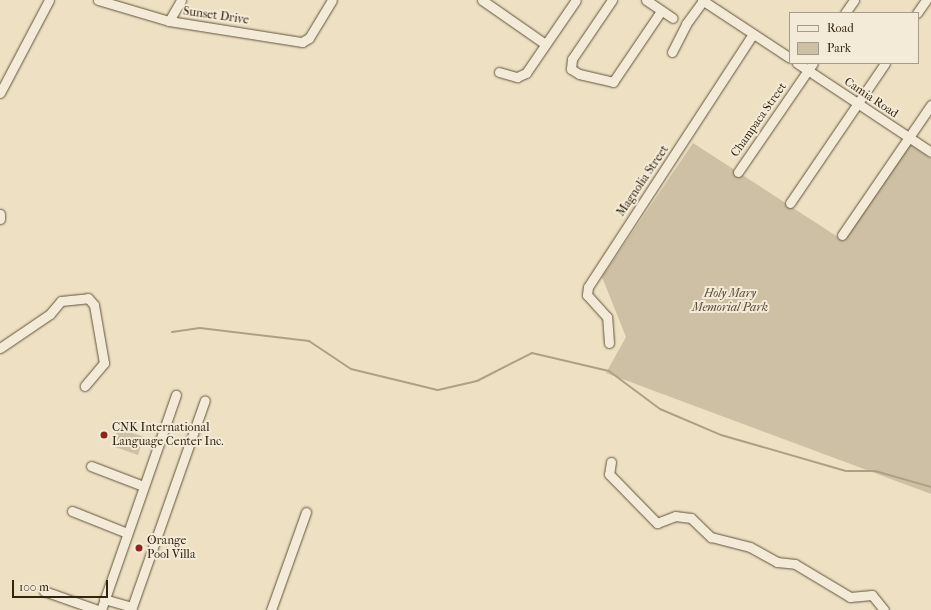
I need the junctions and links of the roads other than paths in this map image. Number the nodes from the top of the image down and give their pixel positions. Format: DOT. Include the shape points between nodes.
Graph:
graph roads {
  1 [pos="49,0"];
  2 [pos="98,0"];
  3 [pos="181,0"];
  4 [pos="332,0"];
  5 [pos="482,0"];
  6 [pos="576,0"];
  7 [pos="612,0"];
  8 [pos="646,0"];
  9 [pos="703,0"];
  10 [pos="854,0"];
  11 [pos="927,0"];
  12 [pos="931,2"];
  13 [pos="116,3"];
  14 [pos="661,11"];
  15 [pos="846,12"];
  16 [pos="918,12"];
  17 [pos="673,18"];
  18 [pos="169,22"];
  19 [pos="753,34"];
  20 [pos="546,44"];
  21 [pos="672,52"];
  22 [pos="789,57"];
  23 [pos="800,64"];
  24 [pos="884,64"];
  25 [pos="811,67"];
  26 [pos="499,72"];
  27 [pos="0,93"];
  28 [pos="857,104"];
  29 [pos="931,105"];
  30 [pos="910,138"];
  31 [pos="931,152"];
  32 [pos="738,172"];
  33 [pos="790,203"];
  34 [pos="842,235"];
  35 [pos="609,343"];
  36 [pos="0,348"];
  37 [pos="85,386"];
  38 [pos="176,394"];
  39 [pos="205,400"];
  40 [pos="611,462"];
  41 [pos="91,466"];
  42 [pos="143,486"];
  43 [pos="72,512"];
  44 [pos="306,512"];
  45 [pos="127,533"];
  46 [pos="44,591"];
  47 [pos="104,599"];
  48 [pos="99,610"];
  49 [pos="271,610"];
  50 [pos="884,610"];
  1 -- 27 [label="street"];
  2 -- 13 [label="street, Sunset Drive"];
  3 -- 18 [label="street"];
  4 -- 18 [label="street, Sunset Drive" via="309,38 302,42"];
  5 -- 20 [label="street"];
  6 -- 20 [label="street"];
  7 -- 14 [label="street" via="572,59 571,69 579,74 613,82"];
  8 -- 14 [label="street"];
  9 -- 19 [label="street"];
  9 -- 21 [label="street" via="686,24"];
  10 -- 15 [label="street"];
  11 -- 12 [label="street"];
  11 -- 16 [label="street"];
  13 -- 18 [label="street, Sunset Drive"];
  14 -- 17 [label="street"];
  19 -- 22 [label="street"];
  19 -- 35 [label="street, Magnolia Street" via="588,287 587,295 607,317"];
  20 -- 26 [label="street" via="523,76"];
  23 -- 25 [label="street, Camia Road"];
  24 -- 28 [label="street"];
  25 -- 28 [label="street, Camia Road"];
  25 -- 32 [label="street, Champaca Street"];
  28 -- 30 [label="street, Camia Road"];
  28 -- 33 [label="street"];
  29 -- 30 [label="street"];
  30 -- 31 [label="street, Camia Road"];
  30 -- 34 [label="street"];
  36 -- 37 [label="street" via="50,314 60,301 88,298 94,305 104,363"];
  38 -- 42 [label="street"];
  39 -- 47 [label="street" via="132,607"];
  40 -- 50 [label="street" via="609,474 657,523 675,516 691,518 711,537 750,547 777,562 795,564 850,597 872,595"];
  41 -- 42 [label="street"];
  42 -- 45 [label="street"];
  43 -- 45 [label="street"];
  44 -- 49 [label="street"];
  45 -- 47 [label="street"];
  46 -- 48 [label="street"];
  47 -- 48 [label="street"];
}
